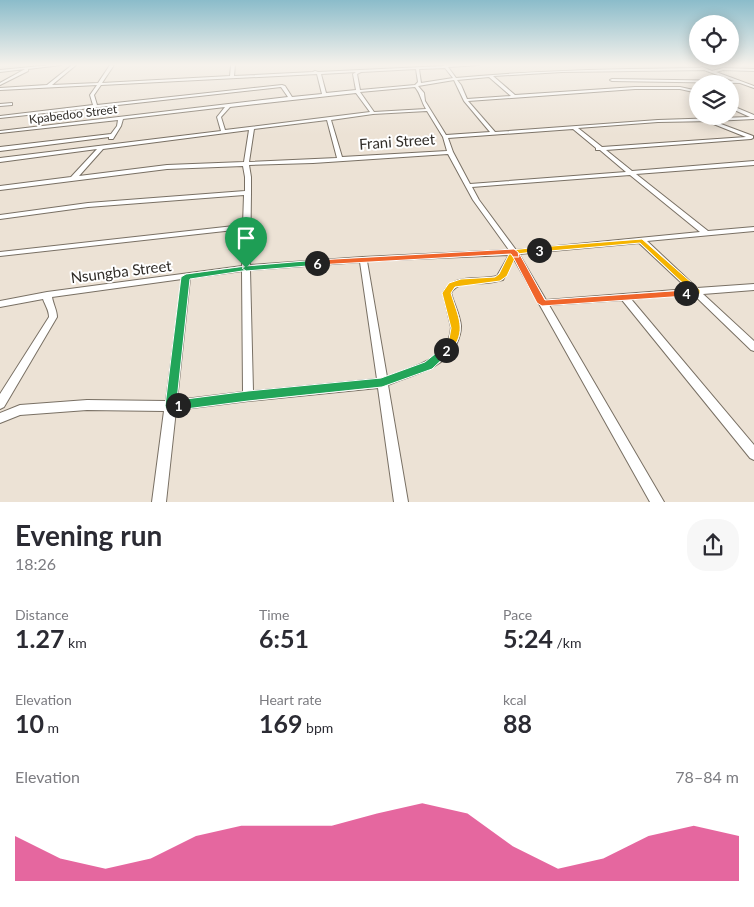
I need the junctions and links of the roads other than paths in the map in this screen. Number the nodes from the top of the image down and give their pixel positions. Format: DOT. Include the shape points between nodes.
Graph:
graph roads {
  1 [pos="95,88"];
  2 [pos="261,88"];
  3 [pos="285,88"];
  4 [pos="322,88"];
  5 [pos="357,88"];
  6 [pos="389,88"];
  7 [pos="420,88"];
  8 [pos="460,88"];
  9 [pos="505,88"];
  10 [pos="629,88"];
  11 [pos="672,88"];
  12 [pos="689,90"];
  13 [pos="358,92"];
  14 [pos="324,95"];
  15 [pos="514,96"];
  16 [pos="290,99"];
  17 [pos="465,100"];
  18 [pos="0,104"];
  19 [pos="10,104"];
  20 [pos="229,106"];
  21 [pos="96,107"];
  22 [pos="429,110"];
  23 [pos="739,110"];
  24 [pos="373,112"];
  25 [pos="0,117"];
  26 [pos="754,117"];
  27 [pos="121,118"];
  28 [pos="329,119"];
  29 [pos="739,119"];
  30 [pos="689,120"];
  31 [pos="726,125"];
  32 [pos="252,128"];
  33 [pos="575,128"];
  34 [pos="223,130"];
  35 [pos="0,132"];
  36 [pos="494,134"];
  37 [pos="113,135"];
  38 [pos="445,137"];
  39 [pos="753,138"];
  40 [pos="103,147"];
  41 [pos="598,148"];
  42 [pos="0,149"];
  43 [pos="450,152"];
  44 [pos="340,159"];
  45 [pos="0,160"];
  46 [pos="754,163"];
  47 [pos="246,164"];
  48 [pos="632,174"];
  49 [pos="73,178"];
  50 [pos="468,186"];
  51 [pos="0,188"];
  52 [pos="248,194"];
  53 [pos="0,217"];
  54 [pos="247,227"];
  55 [pos="754,229"];
  56 [pos="707,234"];
  57 [pos="642,241"];
  58 [pos="514,252"];
  59 [pos="0,254"];
  60 [pos="363,259"];
  61 [pos="246,268"];
  62 [pos="186,277"];
  63 [pos="754,287"];
  64 [pos="697,292"];
  65 [pos="47,295"];
  66 [pos="624,297"];
  67 [pos="542,303"];
  68 [pos="0,304"];
  69 [pos="754,347"];
  70 [pos="382,382"];
  71 [pos="248,396"];
  72 [pos="1,400"];
  73 [pos="171,406"];
  74 [pos="0,418"];
  75 [pos="754,454"];
  76 [pos="159,502"];
  77 [pos="399,502"];
  78 [pos="657,502"];
  1 -- 21 [label="street" via="92,94"];
  2 -- 21 [label="street"];
  3 -- 16 [label="street"];
  4 -- 14 [label="street"];
  5 -- 13 [label="street"];
  6 -- 13 [label="street, Kpabedoo Street"];
  7 -- 22 [label="street"];
  8 -- 17 [label="street"];
  9 -- 15 [label="street"];
  10 -- 15 [label="street"];
  11 -- 12 [label="street"];
  13 -- 14 [label="street, Kpabedoo Street"];
  13 -- 24 [label="street"];
  14 -- 16 [label="street, Kpabedoo Street"];
  15 -- 17 [label="street"];
  16 -- 20 [label="street, Kpabedoo Street"];
  17 -- 36 [label="street"];
  18 -- 19 [label="street"];
  20 -- 27 [label="street, Kpabedoo Street"];
  20 -- 34 [label="street" via="219,117"];
  21 -- 25 [label="street"];
  22 -- 24 [label="street"];
  22 -- 38 [label="street"];
  23 -- 26 [label="street"];
  24 -- 28 [label="street"];
  26 -- 29 [label="street"];
  27 -- 35 [label="street, Kpabedoo Street"];
  27 -- 37 [label="street"];
  28 -- 32 [label="street"];
  28 -- 44 [label="street"];
  30 -- 33 [label="street"];
  31 -- 39 [label="street"];
  32 -- 34 [label="street"];
  32 -- 47 [label="street"];
  33 -- 36 [label="street"];
  33 -- 41 [label="street"];
  34 -- 40 [label="street"];
  36 -- 38 [label="street"];
  37 -- 40 [label="street"];
  37 -- 42 [label="street"];
  38 -- 43 [label="street"];
  39 -- 41 [label="street"];
  40 -- 45 [label="street"];
  40 -- 49 [label="street"];
  41 -- 48 [label="street"];
  43 -- 44 [label="street, Frani Street"];
  43 -- 50 [label="street, Frani Street"];
  44 -- 47 [label="street, Frani Street"];
  46 -- 48 [label="street"];
  47 -- 49 [label="street, Frani Street" via="167,167"];
  47 -- 52 [label="street"];
  48 -- 50 [label="street"];
  48 -- 56 [label="street"];
  49 -- 51 [label="street, Frani Street"];
  50 -- 58 [label="street, Frani Street"];
  52 -- 53 [label="street" via="88,206"];
  52 -- 54 [label="street"];
  54 -- 59 [label="street"];
  54 -- 61 [label="street"];
  55 -- 56 [label="street, Nsungba Street"];
  56 -- 57 [label="street, Nsungba Street"];
  57 -- 58 [label="street, Nsungba Street"];
  57 -- 64 [label="street"];
  58 -- 60 [label="street, Nsungba Street"];
  58 -- 67 [label="street, Frani Street"];
  58 -- 70 [label="street" via="500,278 461,282 448,289 456,334 454,341 435,361"];
  60 -- 61 [label="street, Nsungba Street"];
  60 -- 70 [label="street"];
  61 -- 62 [label="street, Nsungba Street"];
  61 -- 71 [label="street"];
  62 -- 65 [label="street, Nsungba Street"];
  62 -- 73 [label="street"];
  63 -- 64 [label="street"];
  64 -- 66 [label="street"];
  64 -- 69 [label="street"];
  65 -- 68 [label="street, Nsungba Street"];
  65 -- 72 [label="street" via="53,317"];
  66 -- 67 [label="street"];
  66 -- 75 [label="street"];
  67 -- 78 [label="street, Frani Street"];
  70 -- 71 [label="street"];
  70 -- 77 [label="street"];
  71 -- 73 [label="street"];
  73 -- 74 [label="street" via="88,405 20,410"];
  73 -- 76 [label="street"];
}
